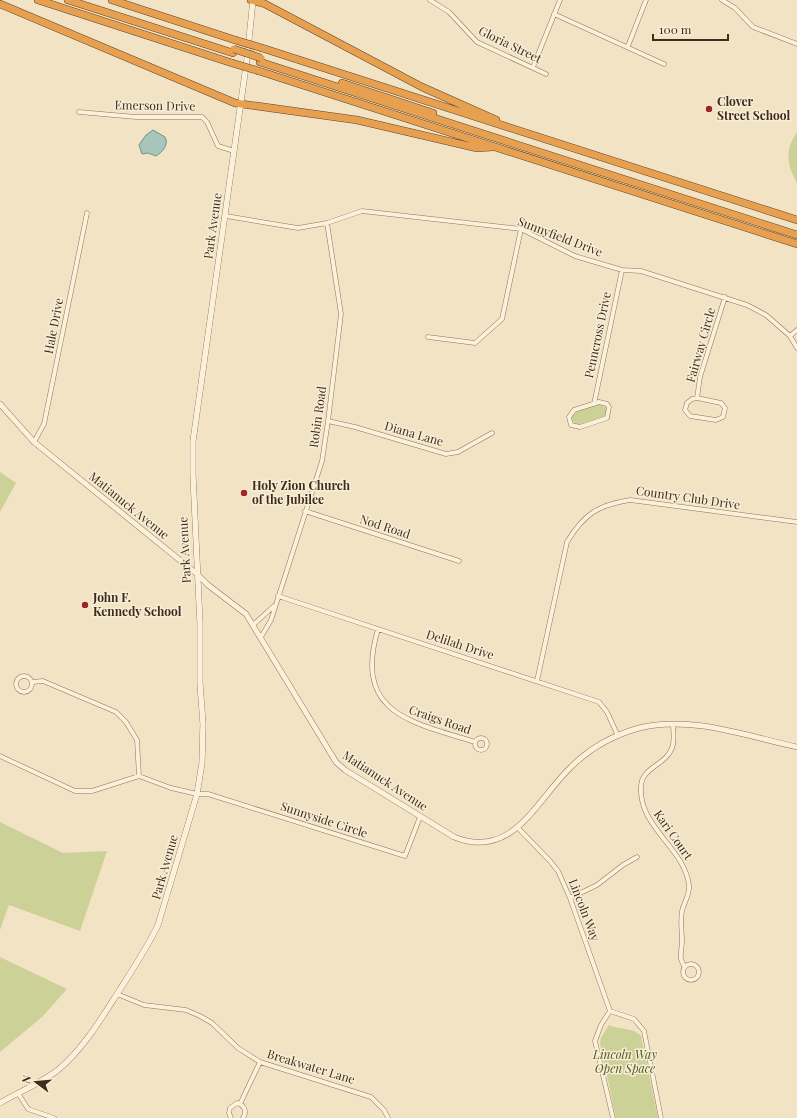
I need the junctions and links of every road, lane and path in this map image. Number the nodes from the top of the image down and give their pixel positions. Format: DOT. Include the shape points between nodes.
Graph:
graph roads {
  1 [pos="38,0"];
  2 [pos="68,0"];
  3 [pos="83,0"];
  4 [pos="112,0"];
  5 [pos="252,0"];
  6 [pos="430,0"];
  7 [pos="560,0"];
  8 [pos="646,0"];
  9 [pos="722,0"];
  10 [pos="0,4"];
  11 [pos="554,14"];
  12 [pos="797,44"];
  13 [pos="628,46"];
  14 [pos="233,51"];
  15 [pos="261,60"];
  16 [pos="664,64"];
  17 [pos="533,67"];
  18 [pos="546,74"];
  19 [pos="241,105"];
  20 [pos="79,112"];
  21 [pos="502,125"];
  22 [pos="496,147"];
  23 [pos="234,151"];
  24 [pos="87,213"];
  25 [pos="226,216"];
  26 [pos="797,220"];
  27 [pos="328,223"];
  28 [pos="521,230"];
  29 [pos="797,230"];
  30 [pos="797,235"];
  31 [pos="797,244"];
  32 [pos="622,270"];
  33 [pos="726,297"];
  34 [pos="797,330"];
  35 [pos="790,336"];
  36 [pos="428,337"];
  37 [pos="797,348"];
  38 [pos="698,398"];
  39 [pos="0,404"];
  40 [pos="594,404"];
  41 [pos="328,421"];
  42 [pos="492,433"];
  43 [pos="34,442"];
  44 [pos="305,511"];
  45 [pos="797,522"];
  46 [pos="459,561"];
  47 [pos="197,574"];
  48 [pos="278,596"];
  49 [pos="274,606"];
  50 [pos="253,625"];
  51 [pos="378,629"];
  52 [pos="261,637"];
  53 [pos="537,681"];
  54 [pos="33,682"];
  55 [pos="673,724"];
  56 [pos="618,736"];
  57 [pos="475,742"];
  58 [pos="797,747"];
  59 [pos="0,756"];
  60 [pos="139,776"];
  61 [pos="197,794"];
  62 [pos="420,816"];
  63 [pos="518,828"];
  64 [pos="637,857"];
  65 [pos="570,898"];
  66 [pos="685,967"];
  67 [pos="117,994"];
  68 [pos="610,1011"];
  69 [pos="260,1062"];
  70 [pos="18,1093"];
  71 [pos="0,1103"];
  72 [pos="240,1104"];
  73 [pos="54,1118"];
  74 [pos="231,1118"];
  75 [pos="243,1118"];
  76 [pos="388,1118"];
  77 [pos="613,1118"];
  78 [pos="661,1118"];
  1 -- 22 [label="highway, bridge"];
  2 -- 14 [label="highway"];
  3 -- 14 [label="highway"];
  4 -- 21 [label="highway, bridge"];
  5 -- 19 [label="main road, Park Avenue"];
  5 -- 21 [label="highway" via="265,4 422,87 487,115"];
  6 -- 17 [label="street, Gloria Street" via="449,12 477,42"];
  7 -- 11 [label="street"];
  8 -- 13 [label="street"];
  9 -- 12 [label="street" via="735,8 753,27"];
  10 -- 19 [label="highway"];
  11 -- 13 [label="street"];
  11 -- 17 [label="street"];
  13 -- 16 [label="street"];
  14 -- 15 [label="highway, bridge"];
  15 -- 29 [label="highway"];
  15 -- 30 [label="highway"];
  17 -- 18 [label="street, Gloria Street"];
  19 -- 22 [label="highway" via="341,117 477,148"];
  19 -- 23 [label="main road, Park Avenue"];
  20 -- 23 [label="street, Emerson Drive" via="202,117 218,146"];
  21 -- 26 [label="highway"];
  22 -- 31 [label="highway"];
  23 -- 25 [label="main road, Park Avenue"];
  24 -- 43 [label="street, Hale Drive" via="44,424"];
  25 -- 27 [label="street, Sunnyfield Drive" via="298,228"];
  25 -- 47 [label="main road, Park Avenue" via="193,441"];
  27 -- 28 [label="street, Sunnyfield Drive" via="362,211"];
  27 -- 41 [label="street, Robin Road" via="341,314"];
  28 -- 32 [label="street, Sunnyfield Drive" via="575,256"];
  28 -- 36 [label="street" via="502,319 475,343"];
  32 -- 33 [label="street, Sunnyfield Drive" via="641,271"];
  32 -- 40 [label="street, Penncross Drive"];
  33 -- 35 [label="street, Sunnyfield Drive" via="766,315"];
  33 -- 38 [label="street, Fairway Circle" via="700,377"];
  34 -- 35 [label="street"];
  35 -- 37 [label="street, Sunnyfield Drive"];
  38 -- 38 [label="street, Fairway Circle" via="686,403 685,410 690,416 716,420 723,418 725,408 721,403"];
  39 -- 43 [label="street, Matianuck Avenue"];
  40 -- 40 [label="street" via="571,413 571,425 580,427 607,418 610,411 607,404"];
  41 -- 42 [label="street, Diana Lane" via="446,454 458,452"];
  41 -- 44 [label="street, Robin Road" via="322,461"];
  43 -- 47 [label="street, Matianuck Avenue"];
  44 -- 46 [label="street, Nod Road"];
  44 -- 48 [label="street, Robin Road"];
  45 -- 53 [label="street, Country Club Drive" via="630,500 603,506 589,514 577,526 567,542"];
  47 -- 50 [label="street, Matianuck Avenue" via="208,586 246,614"];
  47 -- 61 [label="main road, Park Avenue" via="203,724 202,763"];
  48 -- 49 [label="street, Robin Road"];
  48 -- 51 [label="street, Delilah Drive"];
  49 -- 50 [label="street, Robin Road"];
  49 -- 52 [label="street, Robin Road" via="271,620"];
  50 -- 52 [label="street, Matianuck Avenue"];
  51 -- 53 [label="street, Delilah Drive"];
  51 -- 57 [label="street, Craigs Road" via="370,664 379,694 388,706 402,718"];
  52 -- 62 [label="street, Matianuck Avenue" via="303,711 336,762"];
  53 -- 56 [label="street, Delilah Drive" via="599,702 607,712"];
  54 -- 54 [label="street" via="30,677 24,675 19,677 16,685 20,691 26,692 30,690"];
  54 -- 60 [label="street" via="43,681 116,712 135,737"];
  55 -- 56 [label="street, Matianuck Avenue" via="647,726"];
  55 -- 58 [label="street, Matianuck Avenue" via="707,727"];
  55 -- 66 [label="street, Kari Court" via="674,741 671,751 646,774 641,790 647,815 680,859 688,879 689,890 681,920 681,957"];
  56 -- 63 [label="street, Matianuck Avenue" via="595,748 572,766"];
  59 -- 60 [label="street" via="75,791 92,791"];
  60 -- 61 [label="street"];
  61 -- 62 [label="street, Sunnyside Circle" via="208,794 405,856"];
  61 -- 67 [label="main road, Park Avenue" via="158,925 150,943"];
  62 -- 63 [label="street, Matianuck Avenue" via="454,837 472,842 498,839"];
  63 -- 65 [label="street, Lincoln Way" via="554,866"];
  64 -- 65 [label="street" via="593,888"];
  65 -- 68 [label="street, Lincoln Way"];
  67 -- 69 [label="street, Breakwater Lane" via="144,1005 186,1010 200,1016 212,1023 238,1048"];
  67 -- 70 [label="main road, Park Avenue" via="91,1035 75,1054 56,1071"];
  68 -- 77 [label="street" via="601,1025 596,1041"];
  68 -- 78 [label="street" via="632,1018 644,1031"];
  69 -- 72 [label="street"];
  69 -- 76 [label="street, Breakwater Lane" via="371,1097"];
  70 -- 71 [label="main road, Park Avenue"];
  70 -- 73 [label="street" via="28,1109"];
  72 -- 74 [label="street" via="230,1107"];
  72 -- 75 [label="street" via="245,1110"];
}
